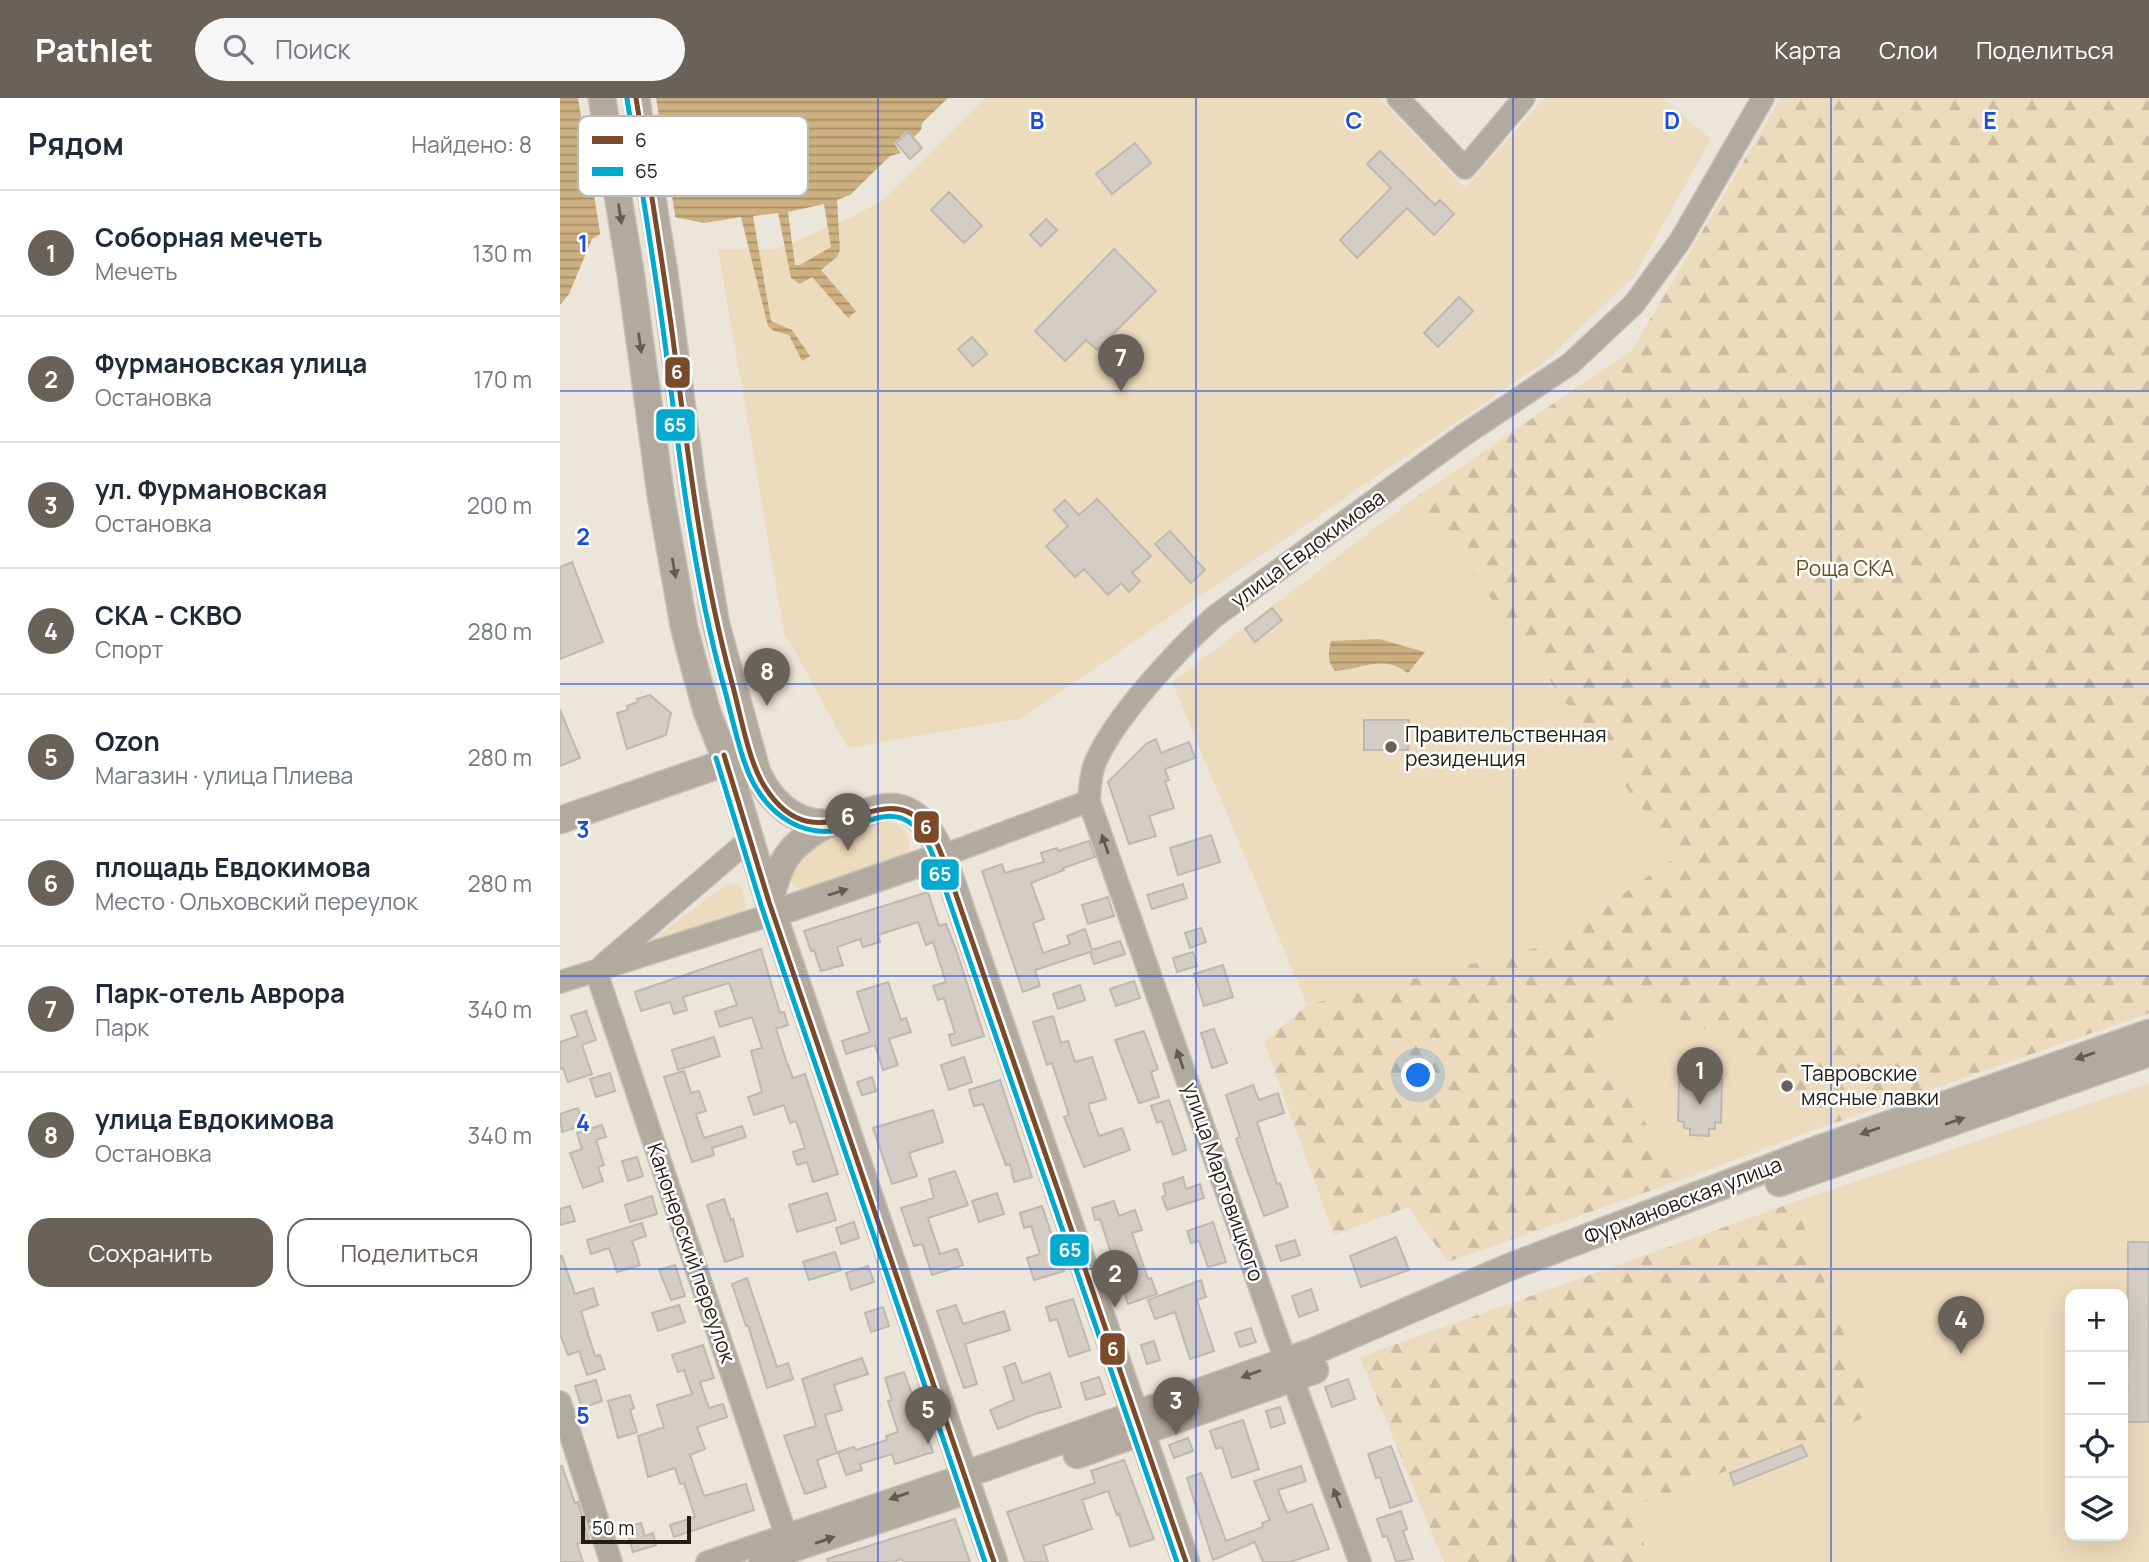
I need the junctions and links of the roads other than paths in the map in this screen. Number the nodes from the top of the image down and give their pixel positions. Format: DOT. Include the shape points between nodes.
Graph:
graph roads {
  1 [pos="602,98"];
  2 [pos="636,98"];
  3 [pos="1398,98"];
  4 [pos="1524,98"];
  5 [pos="1763,98"];
  6 [pos="605,116"];
  7 [pos="639,116"];
  8 [pos="618,196"];
  9 [pos="652,196"];
  10 [pos="753,760"];
  11 [pos="727,762"];
  12 [pos="1089,801"];
  13 [pos="560,820"];
  14 [pos="827,824"];
  15 [pos="750,839"];
  16 [pos="942,856"];
  17 [pos="771,908"];
  18 [pos="596,971"];
  19 [pos="560,982"];
  20 [pos="2149,1033"];
  21 [pos="2149,1053"];
  22 [pos="1289,1369"];
  23 [pos="560,1402"];
  24 [pos="1139,1424"];
  25 [pos="967,1483"];
  26 [pos="790,1550"];
  27 [pos="611,1562"];
  28 [pos="707,1562"];
  29 [pos="760,1562"];
  30 [pos="993,1562"];
  31 [pos="1186,1562"];
  32 [pos="1360,1562"];
  1 -- 6 [label="main road, one-way"];
  2 -- 7 [label="main road"];
  3 -- 4 [label="street" via="1465,168"];
  5 -- 12 [label="street, улица Евдокимова" via="1680,241 1634,304 1570,364 1464,435 1192,637 1107,742 1094,765"];
  8 -- 11 [label="main road, one-way" via="684,627 707,712"];
  9 -- 10 [label="main road" via="716,624"];
  10 -- 11 [label="main road" via="753,766"];
  10 -- 14 [label="main road" via="763,785 782,807 794,816"];
  11 -- 13 [label="main road"];
  11 -- 15 [label="main road"];
  12 -- 16 [label="street"];
  22 -- 12 [label="street, улица Мартовицкого, one-way"];
  14 -- 16 [label="main road" via="886,807 902,808 925,826"];
  14 -- 17 [label="main road" via="804,836 788,852"];
  15 -- 17 [label="main road"];
  15 -- 18 [label="street"];
  17 -- 16 [label="main road, one-way" via="890,876"];
  16 -- 24 [label="main road"];
  17 -- 18 [label="street"];
  17 -- 25 [label="main road"];
  18 -- 19 [label="street"];
  18 -- 26 [label="street, Канонерский переулок"];
  20 -- 22 [label="main road, Фурмановская улица, one-way" via="1802,1155 1507,1268 1312,1352"];
  22 -- 21 [label="main road, Фурмановская улица, one-way" via="1319,1369 1515,1284 1786,1180"];
  22 -- 24 [label="main road, Фурмановская улица"];
  32 -- 22 [label="street, улица Мартовицкого, one-way"];
  23 -- 27 [label="street"];
  24 -- 25 [label="main road, Фурмановская улица"];
  24 -- 31 [label="main road"];
  25 -- 26 [label="street, Фурмановская улица"];
  25 -- 30 [label="main road"];
  26 -- 28 [label="street, Фурмановская улица"];
  26 -- 29 [label="street, Фурмановская улица"];
}
